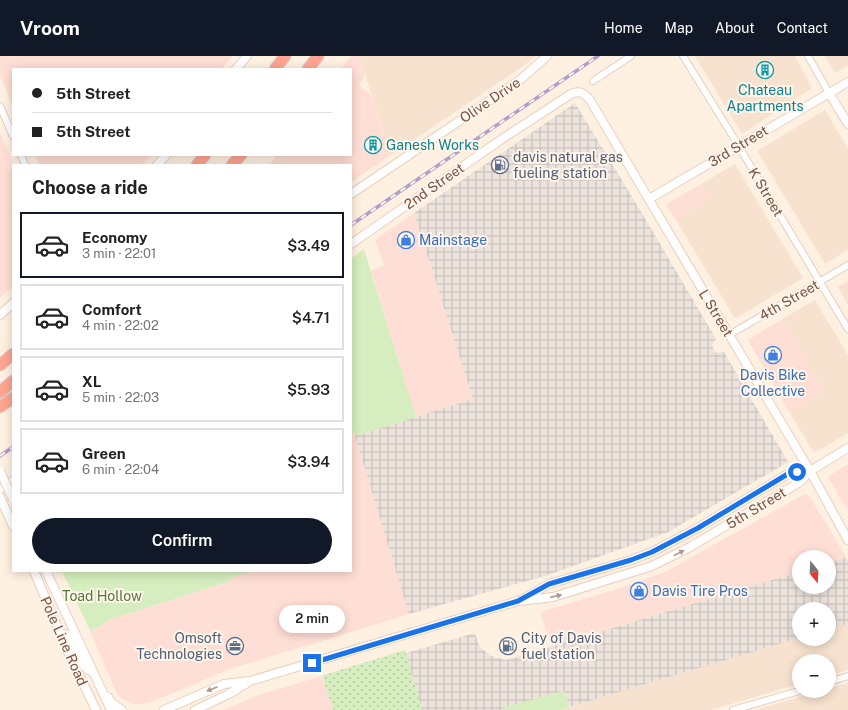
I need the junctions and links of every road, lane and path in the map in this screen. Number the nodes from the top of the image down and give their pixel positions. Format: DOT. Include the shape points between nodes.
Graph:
graph roads {
  1 [pos="247,56"];
  2 [pos="285,56"];
  3 [pos="318,56"];
  4 [pos="547,56"];
  5 [pos="631,56"];
  6 [pos="683,56"];
  7 [pos="808,56"];
  8 [pos="237,68"];
  9 [pos="276,68"];
  10 [pos="309,68"];
  11 [pos="593,81"];
  12 [pos="848,82"];
  13 [pos="578,91"];
  14 [pos="829,92"];
  15 [pos="0,106"];
  16 [pos="848,124"];
  17 [pos="12,134"];
  18 [pos="738,146"];
  19 [pos="165,156"];
  20 [pos="204,156"];
  21 [pos="241,156"];
  22 [pos="158,164"];
  23 [pos="198,164"];
  24 [pos="233,164"];
  25 [pos="352,193"];
  26 [pos="649,199"];
  27 [pos="352,243"];
  28 [pos="848,265"];
  29 [pos="820,282"];
  30 [pos="12,305"];
  31 [pos="0,314"];
  32 [pos="848,329"];
  33 [pos="729,335"];
  34 [pos="12,355"];
  35 [pos="0,364"];
  36 [pos="12,383"];
  37 [pos="0,392"];
  38 [pos="12,399"];
  39 [pos="0,407"];
  40 [pos="848,448"];
  41 [pos="0,471"];
  42 [pos="810,471"];
  43 [pos="12,482"];
  44 [pos="0,489"];
  45 [pos="0,497"];
  46 [pos="12,497"];
  47 [pos="12,524"];
  48 [pos="848,540"];
  49 [pos="34,572"];
  50 [pos="47,574"];
  51 [pos="518,601"];
  52 [pos="61,636"];
  53 [pos="93,672"];
  54 [pos="848,676"];
  55 [pos="836,680"];
  56 [pos="250,681"];
  57 [pos="99,685"];
  58 [pos="87,692"];
  59 [pos="792,693"];
  60 [pos="90,710"];
  61 [pos="96,710"];
  62 [pos="111,710"];
  63 [pos="122,710"];
  64 [pos="164,710"];
  65 [pos="195,710"];
  66 [pos="733,710"];
  1 -- 8 [label="main road"];
  2 -- 9 [label="highway"];
  3 -- 10 [label="highway"];
  4 -- 25 [label="main road, Olive Drive" via="520,80"];
  5 -- 11 [label="street"];
  6 -- 18 [label="street, K Street"];
  7 -- 14 [label="street"];
  12 -- 14 [label="main road, 3rd Street"];
  13 -- 26 [label="main road, L Street" via="590,100"];
  13 -- 27 [label="main road, 2nd Street" via="508,135"];
  14 -- 16 [label="main road"];
  14 -- 18 [label="main road, 3rd Street"];
  15 -- 17 [label="street"];
  18 -- 26 [label="main road, 3rd Street"];
  18 -- 29 [label="street, K Street"];
  19 -- 22 [label="main road"];
  20 -- 23 [label="highway"];
  21 -- 24 [label="highway"];
  26 -- 33 [label="main road, L Street"];
  28 -- 29 [label="street, 4th Street"];
  29 -- 32 [label="street, K Street"];
  29 -- 33 [label="street, 4th Street"];
  30 -- 31 [label="main road"];
  33 -- 42 [label="main road, L Street"];
  34 -- 35 [label="highway"];
  36 -- 37 [label="highway"];
  38 -- 39 [label="highway"];
  40 -- 42 [label="main road, 5th Street"];
  41 -- 46 [label="main road, bridge"];
  42 -- 48 [label="main road, L Street"];
  42 -- 51 [label="main road, 5th Street" via="791,472 698,528 652,552 549,584"];
  51 -- 42 [label="main road, 5th Street, one-way" via="553,597 655,564 690,547 800,482"];
  43 -- 44 [label="main road"];
  45 -- 47 [label="main road"];
  49 -- 52 [label="main road, Pole Line Road"];
  50 -- 53 [label="main road, Pole Line Road"];
  51 -- 56 [label="main road, 5th Street"];
  52 -- 53 [label="main road" via="68,635 85,668"];
  52 -- 58 [label="main road, Pole Line Road"];
  53 -- 57 [label="main road, Pole Line Road"];
  54 -- 55 [label="street"];
  56 -- 64 [label="main road, 5th Street, one-way" via="224,684"];
  56 -- 65 [label="main road, 5th Street"];
  57 -- 62 [label="main road, Pole Line Road"];
  57 -- 63 [label="main road" via="111,702"];
  58 -- 60 [label="main road"];
  58 -- 61 [label="main road, Pole Line Road"];
  59 -- 66 [label="street"];
}
